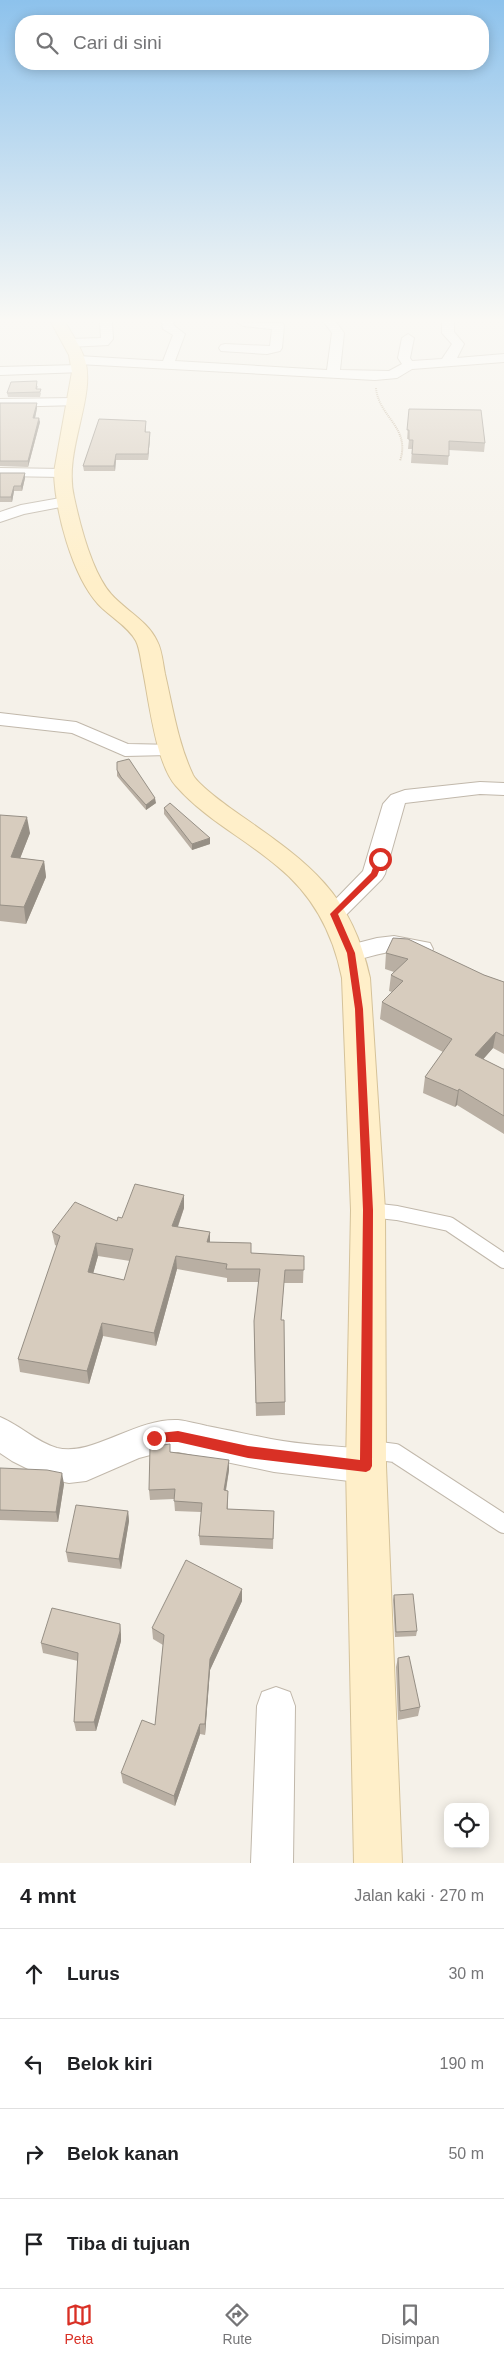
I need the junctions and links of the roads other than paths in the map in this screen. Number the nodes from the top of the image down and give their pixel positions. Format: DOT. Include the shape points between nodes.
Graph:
graph roads {
  1 [pos="72,409"];
  2 [pos="0,472"];
  3 [pos="64,487"];
  4 [pos="0,517"];
  5 [pos="0,719"];
  6 [pos="170,749"];
  7 [pos="504,789"];
  8 [pos="334,914"];
  9 [pos="351,953"];
  10 [pos="440,959"];
  11 [pos="368,1210"];
  12 [pos="504,1261"];
  13 [pos="0,1433"];
  14 [pos="366,1458"];
  15 [pos="504,1524"];
  16 [pos="276,1706"];
  17 [pos="272,1863"];
  18 [pos="378,1863"];
  1 -- 3 [label="street" via="67,434"];
  2 -- 3 [label="street"];
  3 -- 4 [label="street" via="21,510"];
  3 -- 6 [label="street" via="86,564 99,591 147,641"];
  5 -- 6 [label="street" via="76,728 124,750"];
  6 -- 8 [label="street" via="189,788 288,860 318,890"];
  7 -- 8 [label="street" via="450,790 398,799 374,874"];
  8 -- 9 [label="street"];
  9 -- 10 [label="street" via="396,943"];
  9 -- 11 [label="street" via="359,1009"];
  11 -- 12 [label="lane" via="449,1224"];
  11 -- 14 [label="street"];
  13 -- 14 [label="street" via="24,1450 54,1464 69,1466 86,1465 135,1443 178,1436 248,1452"];
  14 -- 15 [label="lane" via="395,1454"];
  14 -- 18 [label="street"];
  16 -- 17 [label="street"];
}
